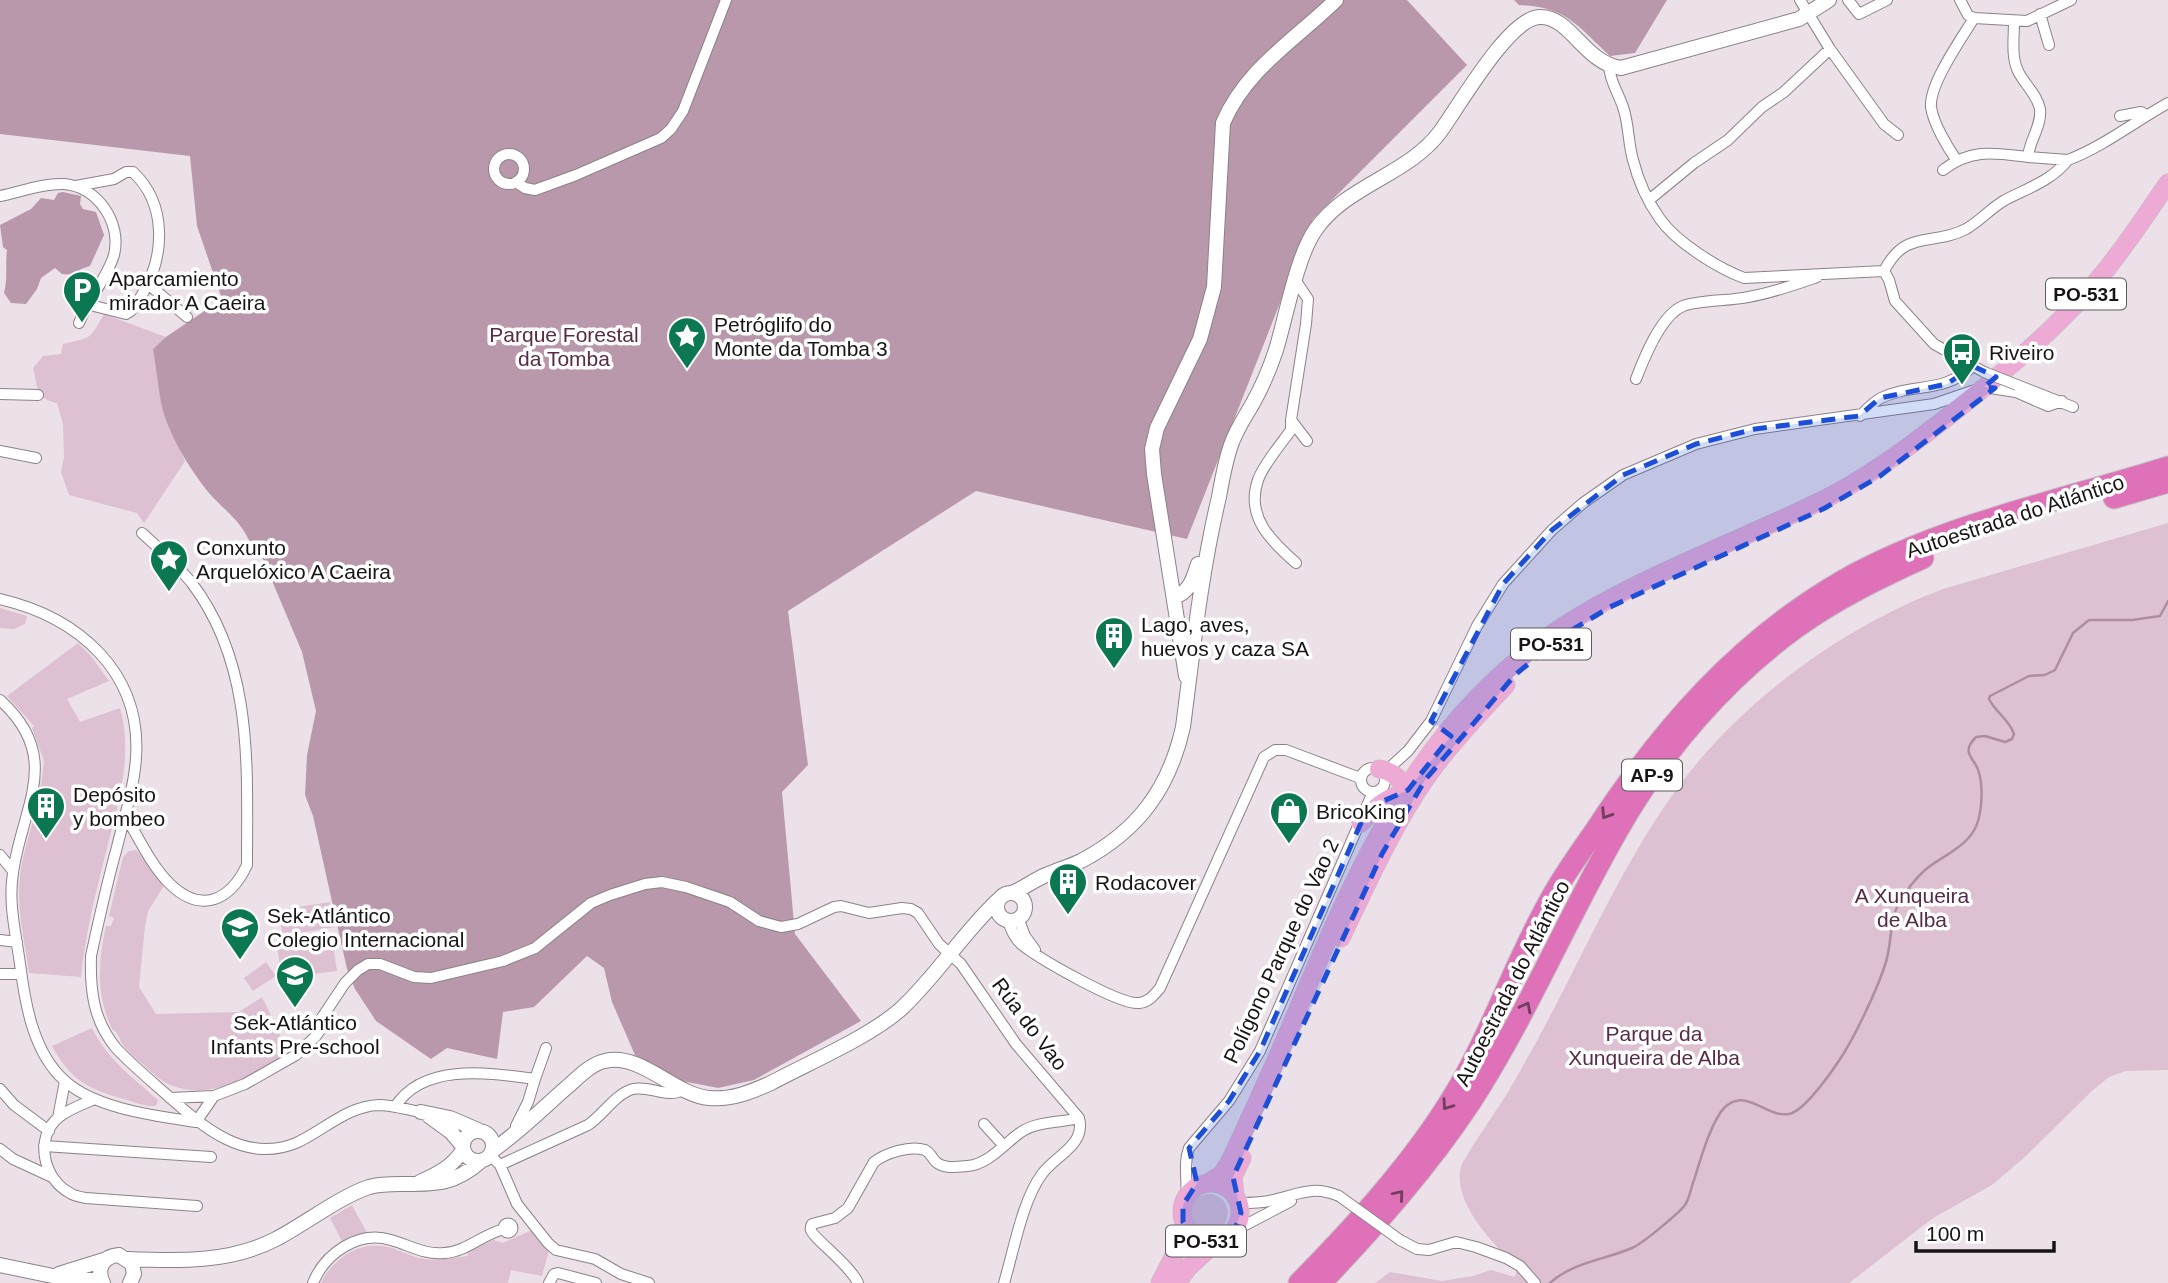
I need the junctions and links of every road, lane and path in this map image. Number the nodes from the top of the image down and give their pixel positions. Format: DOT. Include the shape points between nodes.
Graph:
graph roads {
  1 [pos="726,0"];
  2 [pos="1336,0"];
  3 [pos="1829,0"];
  4 [pos="1848,0"];
  5 [pos="1887,0"];
  6 [pos="1960,0"];
  7 [pos="2071,0"];
  8 [pos="1804,6"];
  9 [pos="2039,14"];
  10 [pos="1974,18"];
  11 [pos="2014,22"];
  12 [pos="2049,45"];
  13 [pos="1830,49"];
  14 [pos="1609,66"];
  15 [pos="2168,103"];
  16 [pos="2147,115"];
  17 [pos="2120,116"];
  18 [pos="1898,135"];
  19 [pos="2028,157"];
  20 [pos="2068,160"];
  21 [pos="1957,161"];
  22 [pos="1943,170"];
  23 [pos="516,182"];
  24 [pos="2168,183"];
  25 [pos="76,186"];
  26 [pos="0,196"];
  27 [pos="2168,198"];
  28 [pos="1649,200"];
  29 [pos="1884,271"];
  30 [pos="1826,273"];
  31 [pos="1296,281"];
  32 [pos="148,284"];
  33 [pos="86,304"];
  34 [pos="187,317"];
  35 [pos="79,323"];
  36 [pos="1973,366"];
  37 [pos="1636,379"];
  38 [pos="1988,382"];
  39 [pos="0,394"];
  40 [pos="38,396"];
  41 [pos="2062,401"];
  42 [pos="2073,407"];
  43 [pos="1859,416"];
  44 [pos="1291,420"];
  45 [pos="1307,441"];
  46 [pos="0,451"];
  47 [pos="36,458"];
  48 [pos="2168,467"];
  49 [pos="2168,482"];
  50 [pos="142,533"];
  51 [pos="1210,533"];
  52 [pos="1296,563"];
  53 [pos="1171,582"];
  54 [pos="1179,596"];
  55 [pos="0,599"];
  56 [pos="1175,615"];
  57 [pos="1197,621"];
  58 [pos="1188,684"];
  59 [pos="0,700"];
  60 [pos="1478,715"];
  61 [pos="1441,733"];
  62 [pos="1385,770"];
  63 [pos="1360,778"];
  64 [pos="1373,792"];
  65 [pos="1401,794"];
  66 [pos="125,814"];
  67 [pos="1360,823"];
  68 [pos="0,855"];
  69 [pos="13,871"];
  70 [pos="1018,897"];
  71 [pos="1006,913"];
  72 [pos="0,940"];
  73 [pos="17,942"];
  74 [pos="950,953"];
  75 [pos="0,974"];
  76 [pos="21,974"];
  77 [pos="546,1048"];
  78 [pos="1279,1074"];
  79 [pos="535,1079"];
  80 [pos="65,1081"];
  81 [pos="0,1089"];
  82 [pos="684,1090"];
  83 [pos="214,1096"];
  84 [pos="170,1098"];
  85 [pos="95,1099"];
  86 [pos="395,1107"];
  87 [pos="421,1112"];
  88 [pos="58,1118"];
  89 [pos="1079,1118"];
  90 [pos="197,1122"];
  91 [pos="522,1123"];
  92 [pos="984,1124"];
  93 [pos="49,1130"];
  94 [pos="482,1132"];
  95 [pos="44,1146"];
  96 [pos="1003,1146"];
  97 [pos="462,1147"];
  98 [pos="0,1149"];
  99 [pos="1188,1152"];
  100 [pos="211,1157"];
  101 [pos="491,1158"];
  102 [pos="52,1177"];
  103 [pos="1206,1183"];
  104 [pos="414,1184"];
  105 [pos="1315,1190"];
  106 [pos="1186,1196"];
  107 [pos="1237,1199"];
  108 [pos="197,1206"];
  109 [pos="504,1229"];
  110 [pos="1187,1230"];
  111 [pos="1234,1231"];
  112 [pos="1217,1241"];
  113 [pos="128,1259"];
  114 [pos="104,1260"];
  115 [pos="179,1261"];
  116 [pos="0,1265"];
  117 [pos="54,1275"];
  118 [pos="1533,1280"];
  119 [pos="132,1281"];
  120 [pos="102,1282"];
  121 [pos="313,1283"];
  122 [pos="549,1283"];
  123 [pos="596,1283"];
  124 [pos="649,1283"];
  125 [pos="858,1283"];
  126 [pos="1004,1283"];
  127 [pos="1160,1283"];
  128 [pos="1177,1283"];
  129 [pos="1299,1283"];
  130 [pos="1321,1283"];
  1 -- 23 [label="street" via="683,111 671,129 660,138 536,190"];
  2 -- 53 [label="street" via="1252,76 1223,124 1214,287 1200,339 1157,428 1152,449"];
  3 -- 8 [label="street"];
  4 -- 5 [label="street" via="1859,14"];
  6 -- 10 [label="street"];
  7 -- 9 [label="street"];
  8 -- 13 [label="street"];
  8 -- 14 [label="street" via="1799,19 1637,65"];
  9 -- 11 [label="street"];
  9 -- 12 [label="street"];
  10 -- 11 [label="street"];
  10 -- 21 [label="street" via="1943,69 1931,107"];
  11 -- 19 [label="street" via="2014,60 2040,108"];
  13 -- 18 [label="street" via="1884,124"];
  13 -- 28 [label="street" via="1728,141"];
  14 -- 28 [label="street" via="1633,160"];
  14 -- 31 [label="street" via="1556,21 1540,17 1524,23 1481,70 1430,145 1325,217 1313,233"];
  15 -- 16 [label="street"];
  16 -- 17 [label="street"];
  16 -- 20 [label="street" via="2095,149"];
  19 -- 20 [label="street"];
  19 -- 21 [label="street" via="1986,153"];
  20 -- 29 [label="street" via="2045,181 2004,201 1963,230 1903,247"];
  21 -- 22 [label="street"];
  24 -- 38 [label="main road, PO-531" via="2099,279 2070,311"];
  25 -- 26 [label="street" via="44,186"];
  25 -- 32 [label="street" via="114,179 126,172 142,181 159,223 160,251"];
  25 -- 33 [label="street" via="93,195 114,227 113,257"];
  27 -- 38 [label="main road, PO-531" via="2093,298 2037,353"];
  28 -- 30 [label="street" via="1661,221 1724,271 1744,278"];
  29 -- 30 [label="street"];
  29 -- 36 [label="street" via="1895,301 1934,344"];
  30 -- 37 [label="street" via="1788,288 1683,306 1649,346"];
  31 -- 44 [label="street" via="1308,299"];
  31 -- 51 [label="street" via="1268,372 1231,445"];
  32 -- 33 [label="street" via="126,314"];
  32 -- 34 [label="street"];
  33 -- 35 [label="street"];
  36 -- 38 [label="street"];
  36 -- 43 [label="street" via="1947,384 1880,398"];
  38 -- 41 [label="street, bridge" via="2017,385"];
  38 -- 41 [label="street" via="2048,406"];
  38 -- 43 [label="street" via="1934,404"];
  38 -- 60 [label="main road, PO-531" via="1915,452 1880,476 1825,508 1586,621 1515,675"];
  38 -- 61 [label="main road, PO-531" via="1860,481 1578,617 1507,670"];
  39 -- 40 [label="street"];
  41 -- 42 [label="street"];
  43 -- 61 [label="street" via="1755,429 1696,444 1623,475 1594,495 1552,530 1503,584 1477,626"];
  44 -- 45 [label="street"];
  44 -- 52 [label="street" via="1291,429 1258,479 1255,499 1257,516 1269,540"];
  46 -- 47 [label="street"];
  48 -- 129 [label="highway, Autoestrada do Atlántico / AP-9, one-way" via="1973,525 1883,560 1800,608 1730,663 1676,719 1630,777 1553,894 1453,1097 1373,1202"];
  130 -- 49 [label="highway, Autoestrada do Atlántico / AP-9, one-way" via="1366,1236 1469,1104 1646,783 1731,683 1798,626 1868,584 1927,556"];
  50 -- 66 [label="street" via="191,582 218,625 236,675 244,722 247,865 239,881 214,900 198,901 180,892 167,882"];
  51 -- 54 [label="street" via="1192,581"];
  51 -- 57 [label="street"];
  53 -- 54 [label="street"];
  53 -- 56 [label="street"];
  54 -- 57 [label="street"];
  55 -- 66 [label="street" via="48,614 79,632 122,685 131,709 136,757"];
  56 -- 57 [label="street"];
  56 -- 58 [label="street"];
  57 -- 58 [label="street"];
  58 -- 70 [label="street" via="1176,754 1154,799 1101,850 1038,879"];
  59 -- 69 [label="street" via="23,727 36,768"];
  60 -- 61 [label="main road"];
  60 -- 78 [label="main road, PO-531" via="1425,780 1387,844"];
  61 -- 62 [label="main road" via="1410,762"];
  61 -- 65 [label="main road, PO-531"];
  62 -- 63 [label="street" via="1367,768"];
  62 -- 64 [label="street" via="1385,783"];
  62 -- 65 [label="main road" via="1404,785"];
  63 -- 64 [label="street" via="1362,786"];
  63 -- 71 [label="street" via="1286,750 1264,757 1152,999 1138,1003 1122,1000 1039,955 1013,934"];
  64 -- 67 [label="street, Polígono Parque do Vao 2"];
  65 -- 67 [label="main road" via="1379,803"];
  65 -- 78 [label="main road" via="1291,1035"];
  65 -- 103 [label="main road, PO-531" via="1363,862 1230,1161 1222,1174"];
  66 -- 84 [label="street" via="91,956 90,987 105,1035"];
  67 -- 99 [label="street, Polígono Parque do Vao 2" via="1260,1051 1229,1101"];
  68 -- 69 [label="street"];
  69 -- 73 [label="street" via="10,892"];
  70 -- 71 [label="street" via="1024,910"];
  70 -- 71 [label="street" via="1002,896"];
  71 -- 74 [label="street" via="981,918"];
  72 -- 73 [label="street"];
  73 -- 76 [label="street"];
  74 -- 82 [label="street" via="892,1016 771,1083 730,1097 708,1098"];
  74 -- 83 [label="street, Rúa do Vao" via="911,909 869,913 841,906 781,927 686,887 645,884 591,903 523,954 431,978 368,964 345,984 325,1012 316,1036 296,1055"];
  74 -- 89 [label="street, Rúa do Vao" via="1016,1044"];
  75 -- 76 [label="street"];
  76 -- 80 [label="street" via="37,1037"];
  77 -- 79 [label="street"];
  78 -- 107 [label="main road, PO-531" via="1233,1177"];
  79 -- 86 [label="street" via="446,1075 421,1083"];
  79 -- 91 [label="street"];
  80 -- 85 [label="street"];
  80 -- 88 [label="street"];
  81 -- 93 [label="street"];
  82 -- 91 [label="street" via="634,1064 607,1060 587,1070"];
  82 -- 101 [label="street" via="631,1089 588,1125"];
  83 -- 84 [label="street"];
  83 -- 90 [label="street"];
  84 -- 90 [label="street"];
  85 -- 88 [label="street"];
  85 -- 90 [label="street"];
  86 -- 87 [label="street"];
  86 -- 90 [label="street" via="364,1107 280,1148 238,1145"];
  87 -- 94 [label="street"];
  87 -- 97 [label="street" via="440,1123"];
  88 -- 93 [label="street"];
  89 -- 96 [label="street" via="1024,1130"];
  89 -- 126 [label="street" via="1081,1128 1073,1144 1051,1161 1035,1184"];
  91 -- 94 [label="street"];
  91 -- 101 [label="street"];
  92 -- 96 [label="street"];
  93 -- 95 [label="street"];
  94 -- 97 [label="street" via="469,1133"];
  94 -- 101 [label="street" via="492,1142"];
  95 -- 100 [label="street"];
  95 -- 102 [label="street"];
  96 -- 125 [label="street" via="971,1166 939,1164 922,1149 888,1153 873,1162 848,1208 835,1218 812,1224 811,1230"];
  97 -- 101 [label="street" via="471,1160"];
  97 -- 104 [label="street" via="444,1171"];
  98 -- 102 [label="street"];
  99 -- 103 [label="street" via="1194,1178"];
  99 -- 106 [label="street"];
  101 -- 104 [label="street" via="454,1179"];
  101 -- 124 [label="street" via="517,1204 556,1250 595,1259"];
  102 -- 108 [label="street" via="70,1194 86,1199"];
  103 -- 106 [label="main road, PO-531"];
  103 -- 107 [label="main road, PO-531" via="1223,1185"];
  104 -- 115 [label="street" via="364,1189 247,1251"];
  105 -- 107 [label="street" via="1270,1201"];
  105 -- 111 [label="street"];
  105 -- 118 [label="street, bridge" via="1339,1196 1417,1249 1457,1242 1506,1258"];
  106 -- 110 [label="main road, PO-531" via="1181,1213"];
  107 -- 111 [label="main road, PO-531" via="1241,1213"];
  109 -- 121 [label="street" via="445,1254 415,1250 391,1240 362,1238 335,1253"];
  110 -- 112 [label="main road, PO-531" via="1200,1240"];
  110 -- 127 [label="main road, PO-531"];
  111 -- 112 [label="main road, PO-531"];
  112 -- 128 [label="main road, PO-531"];
  113 -- 114 [label="street" via="119,1255"];
  113 -- 115 [label="street"];
  113 -- 119 [label="street"];
  114 -- 117 [label="street"];
  114 -- 120 [label="street"];
  115 -- 119 [label="street"];
  116 -- 117 [label="street"];
  117 -- 120 [label="street"];
  122 -- 123 [label="street" via="558,1273"];
}
